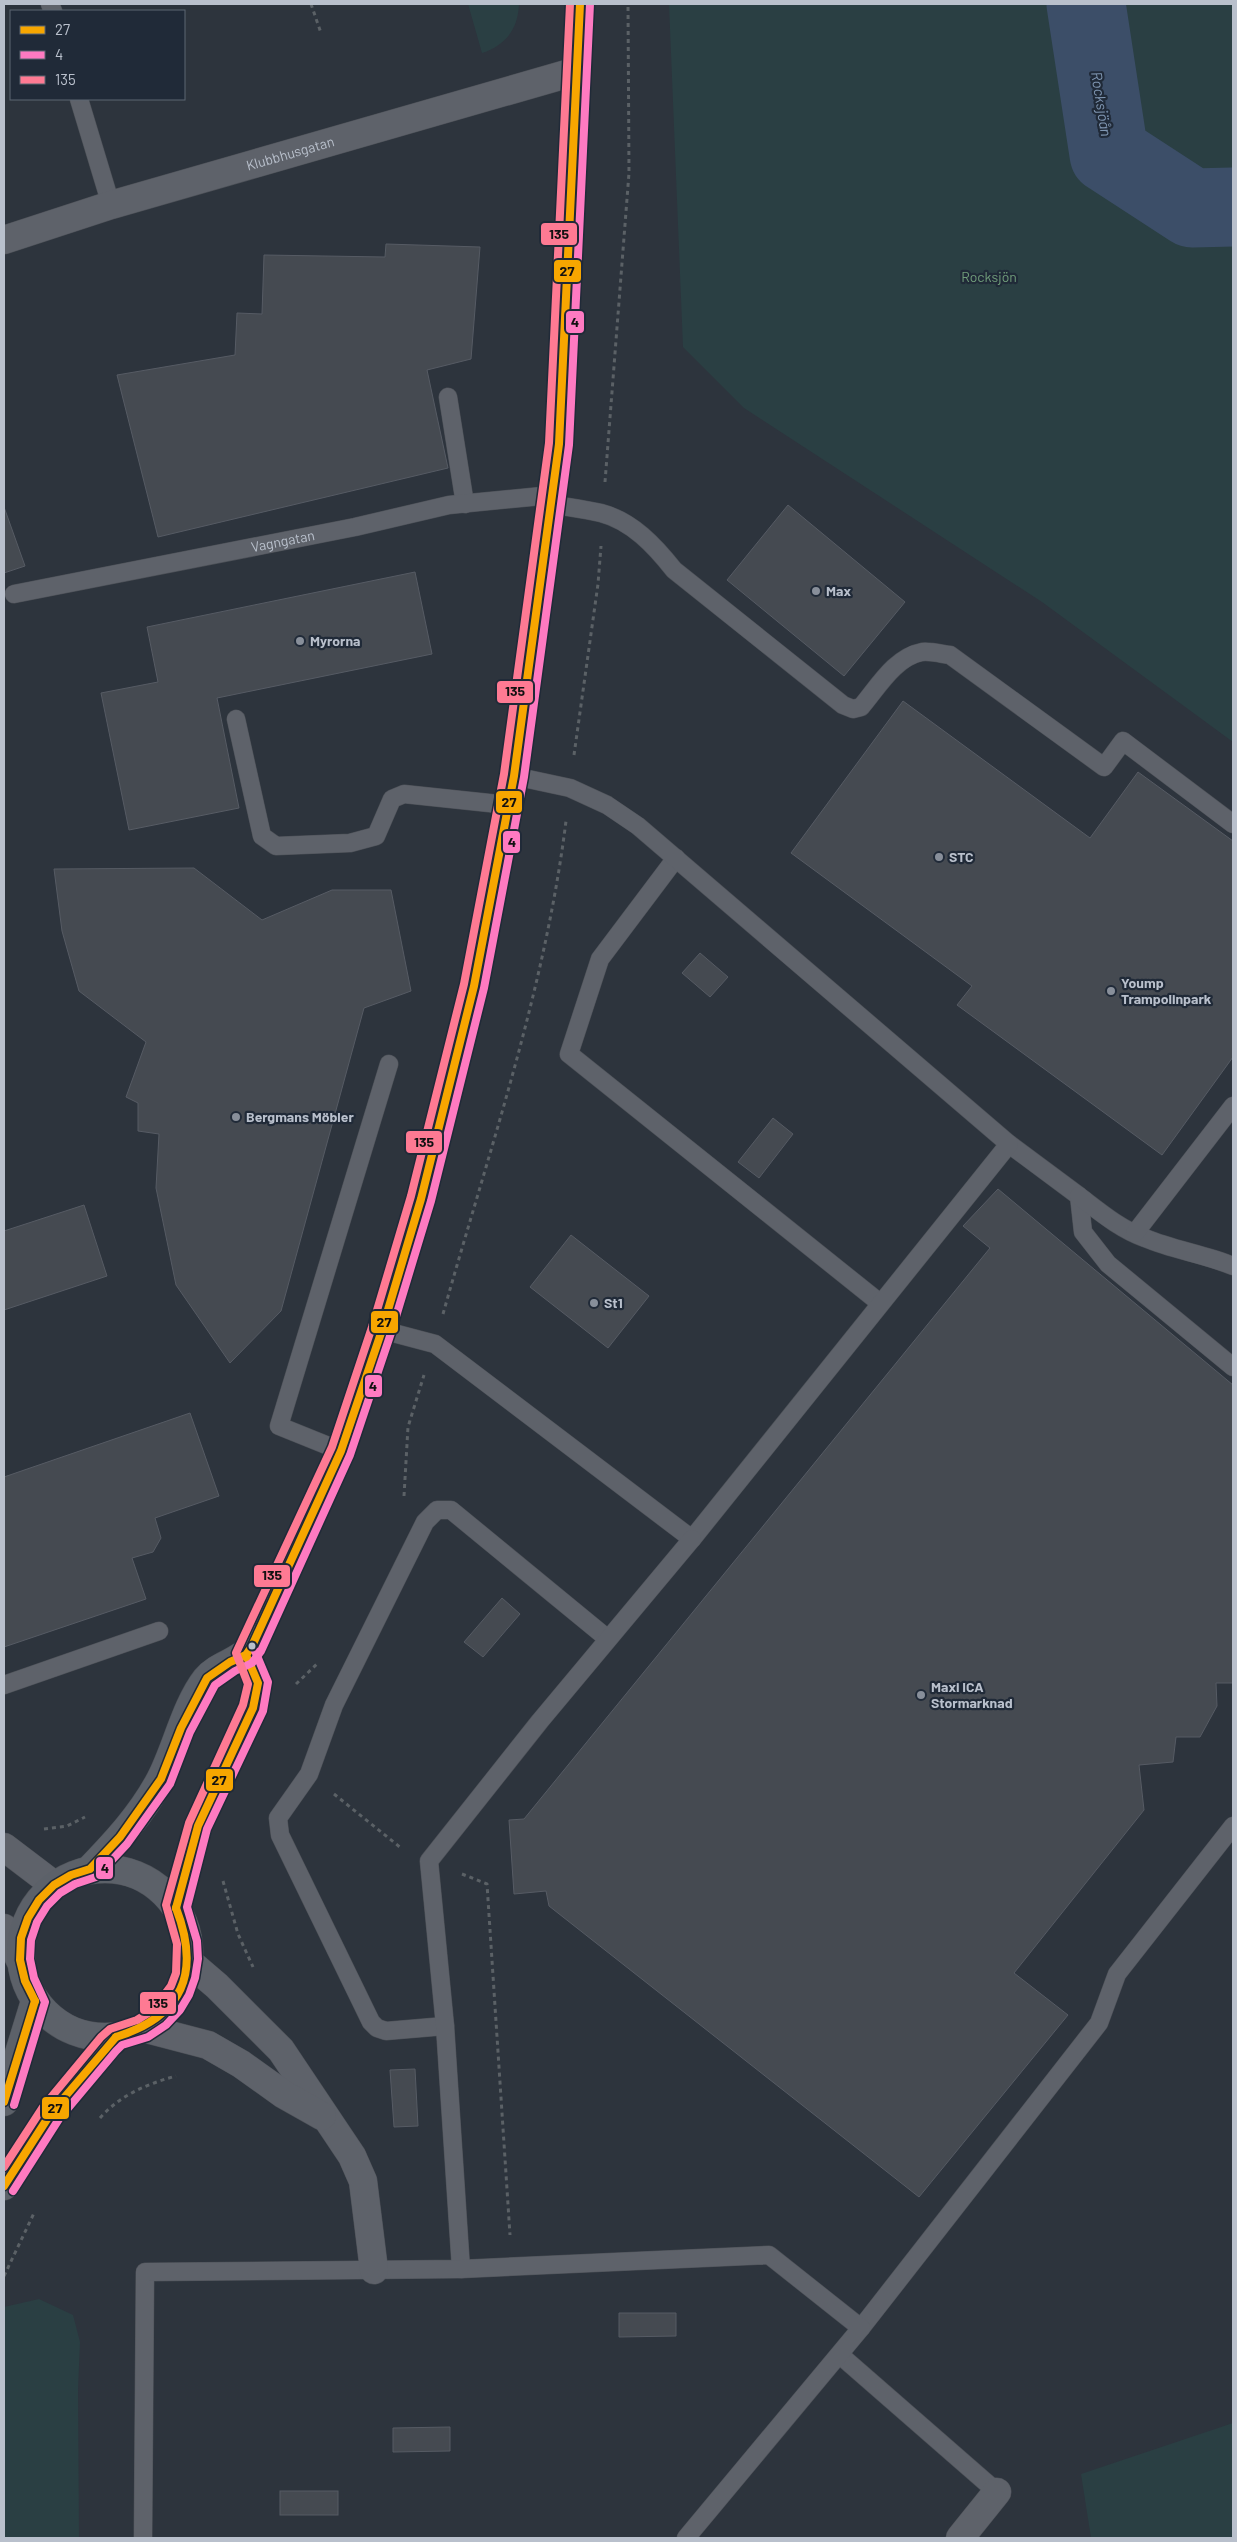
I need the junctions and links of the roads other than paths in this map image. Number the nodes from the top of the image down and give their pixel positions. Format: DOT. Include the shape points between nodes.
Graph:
graph roads {
  1 [pos="580,4"];
  2 [pos="577,71"];
  3 [pos="79,100"];
  4 [pos="111,205"];
  5 [pos="4,240"];
  6 [pos="448,397"];
  7 [pos="551,500"];
  8 [pos="465,504"];
  9 [pos="14,594"];
  10 [pos="236,719"];
  11 [pos="514,776"];
  12 [pos="508,805"];
  13 [pos="1233,824"];
  14 [pos="676,858"];
  15 [pos="389,1064"];
  16 [pos="1233,1106"];
  17 [pos="1009,1144"];
  18 [pos="1079,1196"];
  19 [pos="1135,1233"];
  20 [pos="1233,1266"];
  21 [pos="880,1303"];
  22 [pos="382,1330"];
  23 [pos="1233,1366"];
  24 [pos="341,1451"];
  25 [pos="692,1539"];
  26 [pos="159,1632"];
  27 [pos="608,1639"];
  28 [pos="246,1655"];
  29 [pos="4,1685"];
  30 [pos="1233,1826"];
  31 [pos="6,1849"];
  32 [pos="90,1870"];
  33 [pos="54,1885"];
  34 [pos="176,1908"];
  35 [pos="4,1928"];
  36 [pos="20,1960"];
  37 [pos="189,1962"];
  38 [pos="35,2001"];
  39 [pos="445,2026"];
  40 [pos="143,2028"];
  41 [pos="116,2037"];
  42 [pos="4,2102"];
  43 [pos="327,2119"];
  44 [pos="4,2186"];
  45 [pos="461,2269"];
  46 [pos="374,2270"];
  47 [pos="861,2328"];
  48 [pos="840,2355"];
  49 [pos="997,2492"];
  50 [pos="143,2538"];
  51 [pos="686,2538"];
  52 [pos="960,2538"];
  1 -- 2 [label="main road"];
  2 -- 4 [label="street, Klubbhusgatan"];
  2 -- 7 [label="main road" via="559,444"];
  3 -- 4 [label="lane"];
  4 -- 5 [label="street, Klubbhusgatan"];
  6 -- 8 [label="lane"];
  7 -- 8 [label="lane, Vagngatan"];
  7 -- 11 [label="main road"];
  7 -- 13 [label="lane, Vagngatan" via="603,513 635,530 652,543 674,570 843,705 853,709 861,707 897,665 909,657 924,652 950,655 1104,766 1123,741"];
  8 -- 9 [label="lane, Vagngatan"];
  10 -- 12 [label="lane" via="262,836 276,846 350,843 376,836 392,799 404,794"];
  11 -- 12 [label="main road"];
  11 -- 14 [label="lane" via="570,788 607,805"];
  12 -- 22 [label="main road" via="474,986 421,1199"];
  14 -- 17 [label="lane"];
  14 -- 21 [label="lane" via="600,959 569,1054"];
  15 -- 24 [label="lane" via="279,1426"];
  16 -- 19 [label="lane"];
  17 -- 18 [label="lane"];
  17 -- 21 [label="lane"];
  18 -- 19 [label="lane"];
  18 -- 23 [label="lane" via="1083,1232 1108,1264"];
  19 -- 20 [label="lane"];
  21 -- 25 [label="lane"];
  22 -- 24 [label="main road"];
  22 -- 25 [label="lane" via="435,1344"];
  24 -- 28 [label="main road"];
  25 -- 27 [label="lane"];
  26 -- 29 [label="lane"];
  27 -- 39 [label="lane" via="429,1861"];
  27 -- 39 [label="lane" via="451,1510 437,1510 425,1522 334,1705 309,1774 278,1818 280,1835 371,2022 386,2031"];
  28 -- 32 [label="main road" via="207,1678 181,1728 161,1779 137,1816"];
  28 -- 34 [label="main road" via="258,1684 253,1708 198,1826"];
  30 -- 47 [label="lane" via="1117,1974 1099,2022"];
  31 -- 33 [label="street"];
  32 -- 33 [label="main road" via="71,1875"];
  32 -- 34 [label="main road" via="115,1869 139,1875 160,1888"];
  33 -- 36 [label="main road" via="28,1918 21,1938"];
  34 -- 37 [label="main road" via="185,1924"];
  35 -- 36 [label="street"];
  36 -- 38 [label="main road" via="25,1981"];
  37 -- 40 [label="main road" via="175,2001 161,2017"];
  37 -- 43 [label="street" via="281,2050"];
  38 -- 41 [label="main road" via="50,2018 70,2031 92,2037"];
  38 -- 42 [label="main road"];
  39 -- 45 [label="lane"];
  40 -- 41 [label="main road"];
  40 -- 43 [label="street" via="208,2045"];
  41 -- 44 [label="main road" via="51,2113"];
  43 -- 46 [label="street" via="352,2156 363,2181"];
  45 -- 46 [label="lane"];
  45 -- 47 [label="lane" via="769,2255"];
  46 -- 50 [label="lane" via="145,2272"];
  47 -- 48 [label="lane"];
  48 -- 49 [label="lane"];
  48 -- 51 [label="lane"];
  49 -- 52 [label="street"];
}
